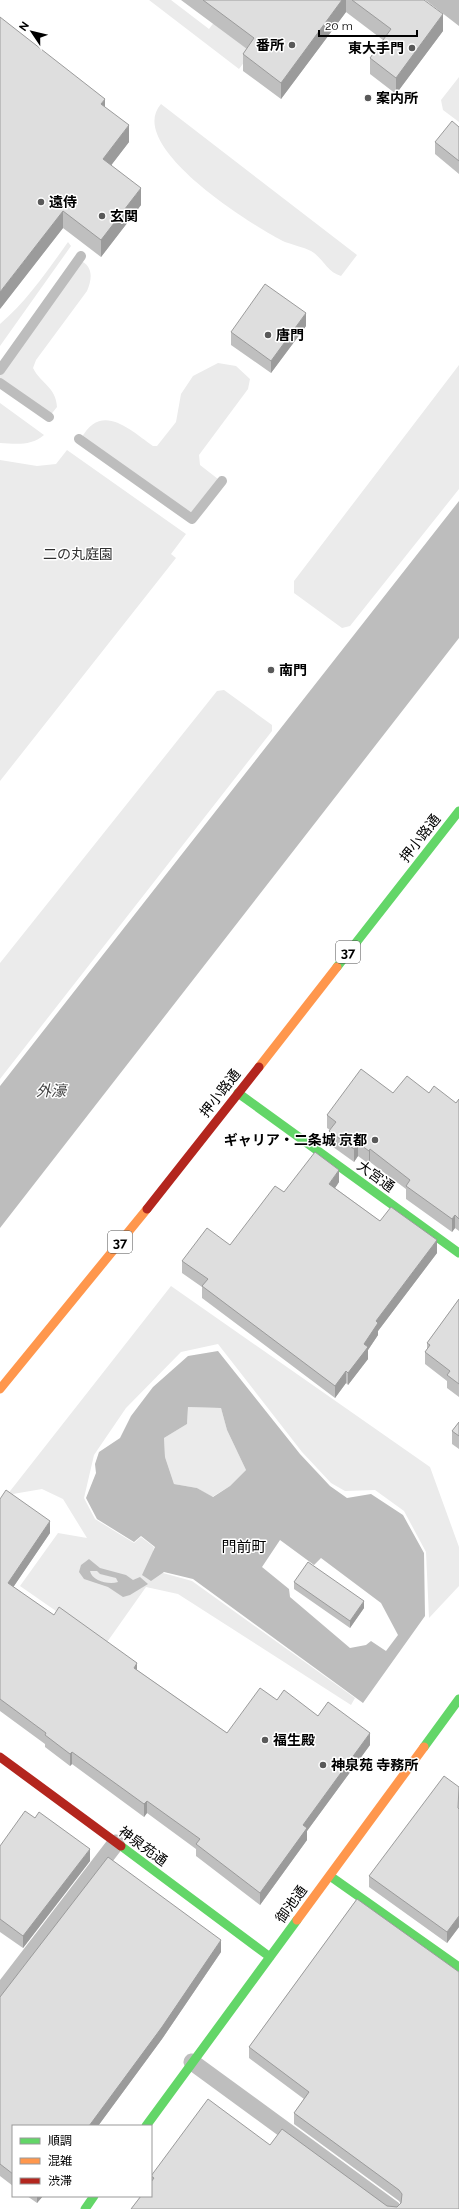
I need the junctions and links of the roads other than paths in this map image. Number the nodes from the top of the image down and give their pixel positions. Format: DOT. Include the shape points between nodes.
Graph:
graph roads {
  1 [pos="459,811"];
  2 [pos="238,1093"];
  3 [pos="459,1253"];
  4 [pos="0,1389"];
  5 [pos="459,1699"];
  6 [pos="0,1757"];
  7 [pos="116,1843"];
  8 [pos="330,1876"];
  9 [pos="270,1956"];
  10 [pos="459,1967"];
  11 [pos="0,1994"];
  12 [pos="192,2062"];
  13 [pos="147,2125"];
  14 [pos="93,2197"];
  15 [pos="85,2209"];
  16 [pos="394,2209"];
  1 -- 2 [label="street, 押小路通 / 37"];
  2 -- 3 [label="street, 大宮通"];
  2 -- 4 [label="street, 押小路通 / 37"];
  5 -- 8 [label="street, 御池通"];
  6 -- 7 [label="street, 神泉苑通"];
  7 -- 9 [label="street, 神泉苑通"];
  7 -- 11 [label="lane"];
  8 -- 9 [label="street, 御池通"];
  8 -- 10 [label="street"];
  9 -- 12 [label="street, 御池通"];
  12 -- 13 [label="street, 御池通"];
  12 -- 16 [label="lane"];
  14 -- 15 [label="street"];
}
